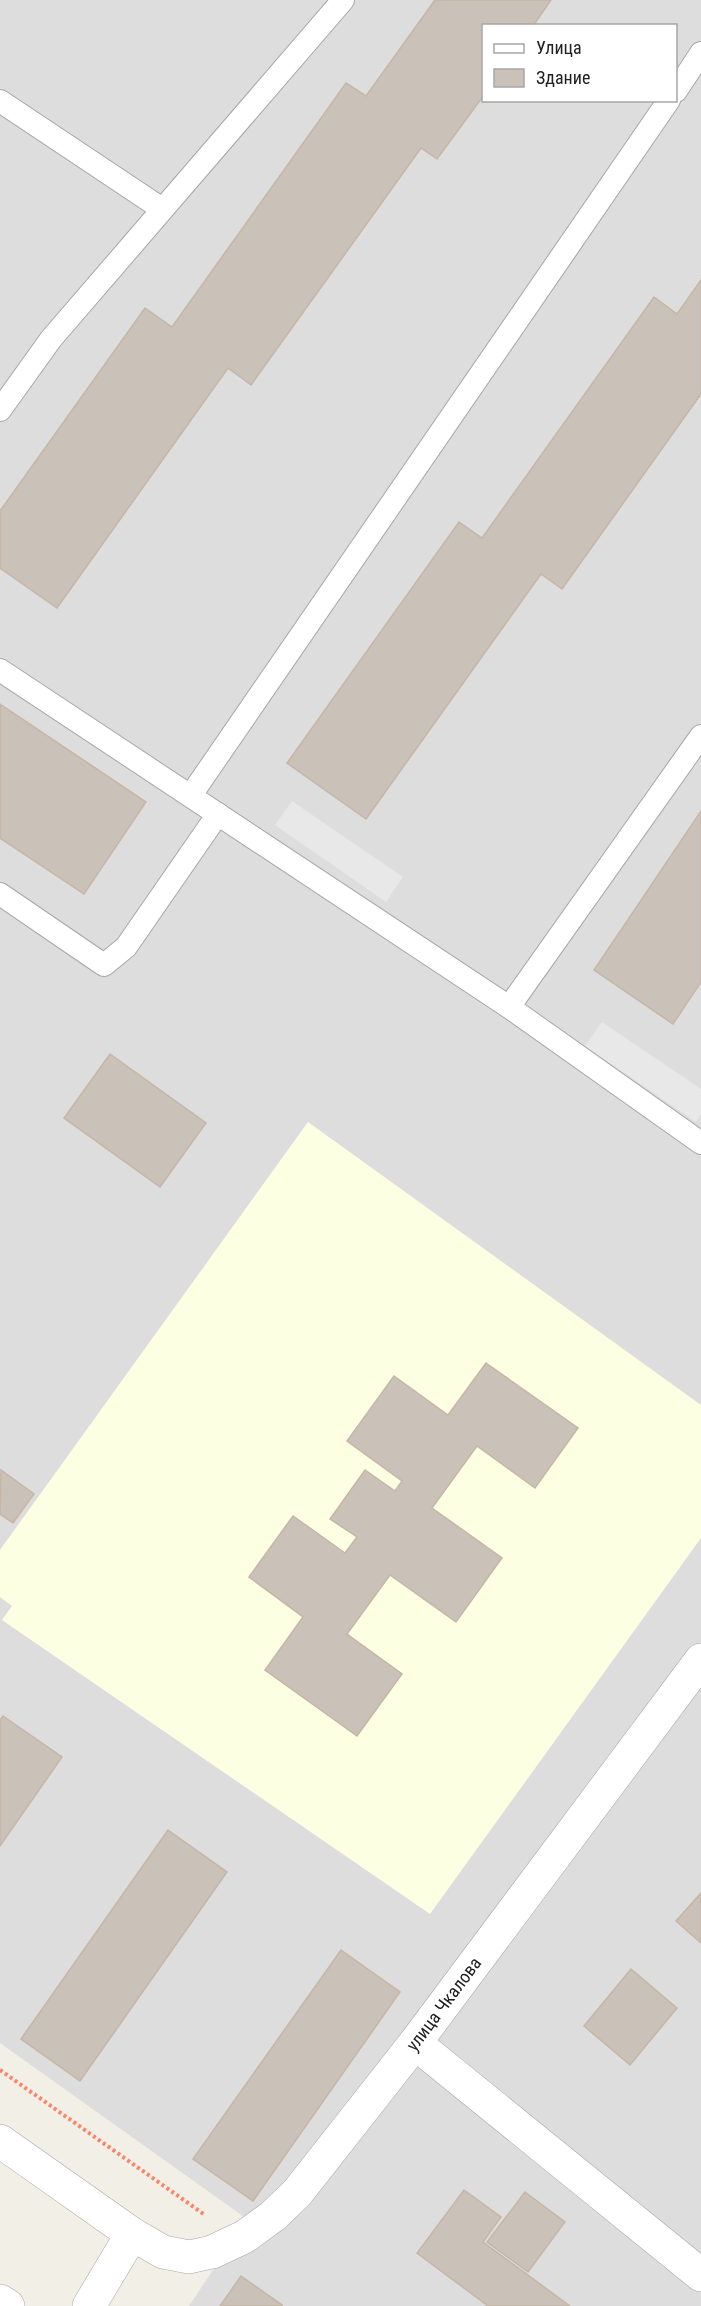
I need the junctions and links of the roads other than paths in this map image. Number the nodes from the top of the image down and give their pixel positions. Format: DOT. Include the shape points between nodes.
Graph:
graph roads {
  1 [pos="343,0"];
  2 [pos="701,53"];
  3 [pos="677,88"];
  4 [pos="0,101"];
  5 [pos="668,102"];
  6 [pos="162,210"];
  7 [pos="0,410"];
  8 [pos="0,670"];
  9 [pos="701,736"];
  10 [pos="191,795"];
  11 [pos="218,814"];
  12 [pos="0,894"];
  13 [pos="509,1007"];
  14 [pos="701,1143"];
  15 [pos="701,1660"];
  16 [pos="415,2043"];
  17 [pos="0,2141"];
  18 [pos="132,2234"];
  19 [pos="701,2275"];
  20 [pos="0,2301"];
  21 [pos="8,2306"];
  22 [pos="89,2306"];
  1 -- 6 [label="lane"];
  2 -- 3 [label="lane"];
  4 -- 6 [label="lane"];
  5 -- 10 [label="lane"];
  6 -- 7 [label="lane" via="51,339"];
  8 -- 10 [label="lane"];
  9 -- 13 [label="lane"];
  10 -- 11 [label="lane"];
  11 -- 12 [label="lane" via="126,947 104,965"];
  11 -- 13 [label="lane"];
  13 -- 14 [label="lane"];
  15 -- 16 [label="street, улица Чкалова"];
  16 -- 18 [label="street, улица Чкалова" via="297,2193 244,2237 212,2252 189,2257 163,2252"];
  16 -- 19 [label="street"];
  17 -- 18 [label="street, улица Чкалова"];
  18 -- 22 [label="street"];
  20 -- 21 [label="street"];
}
